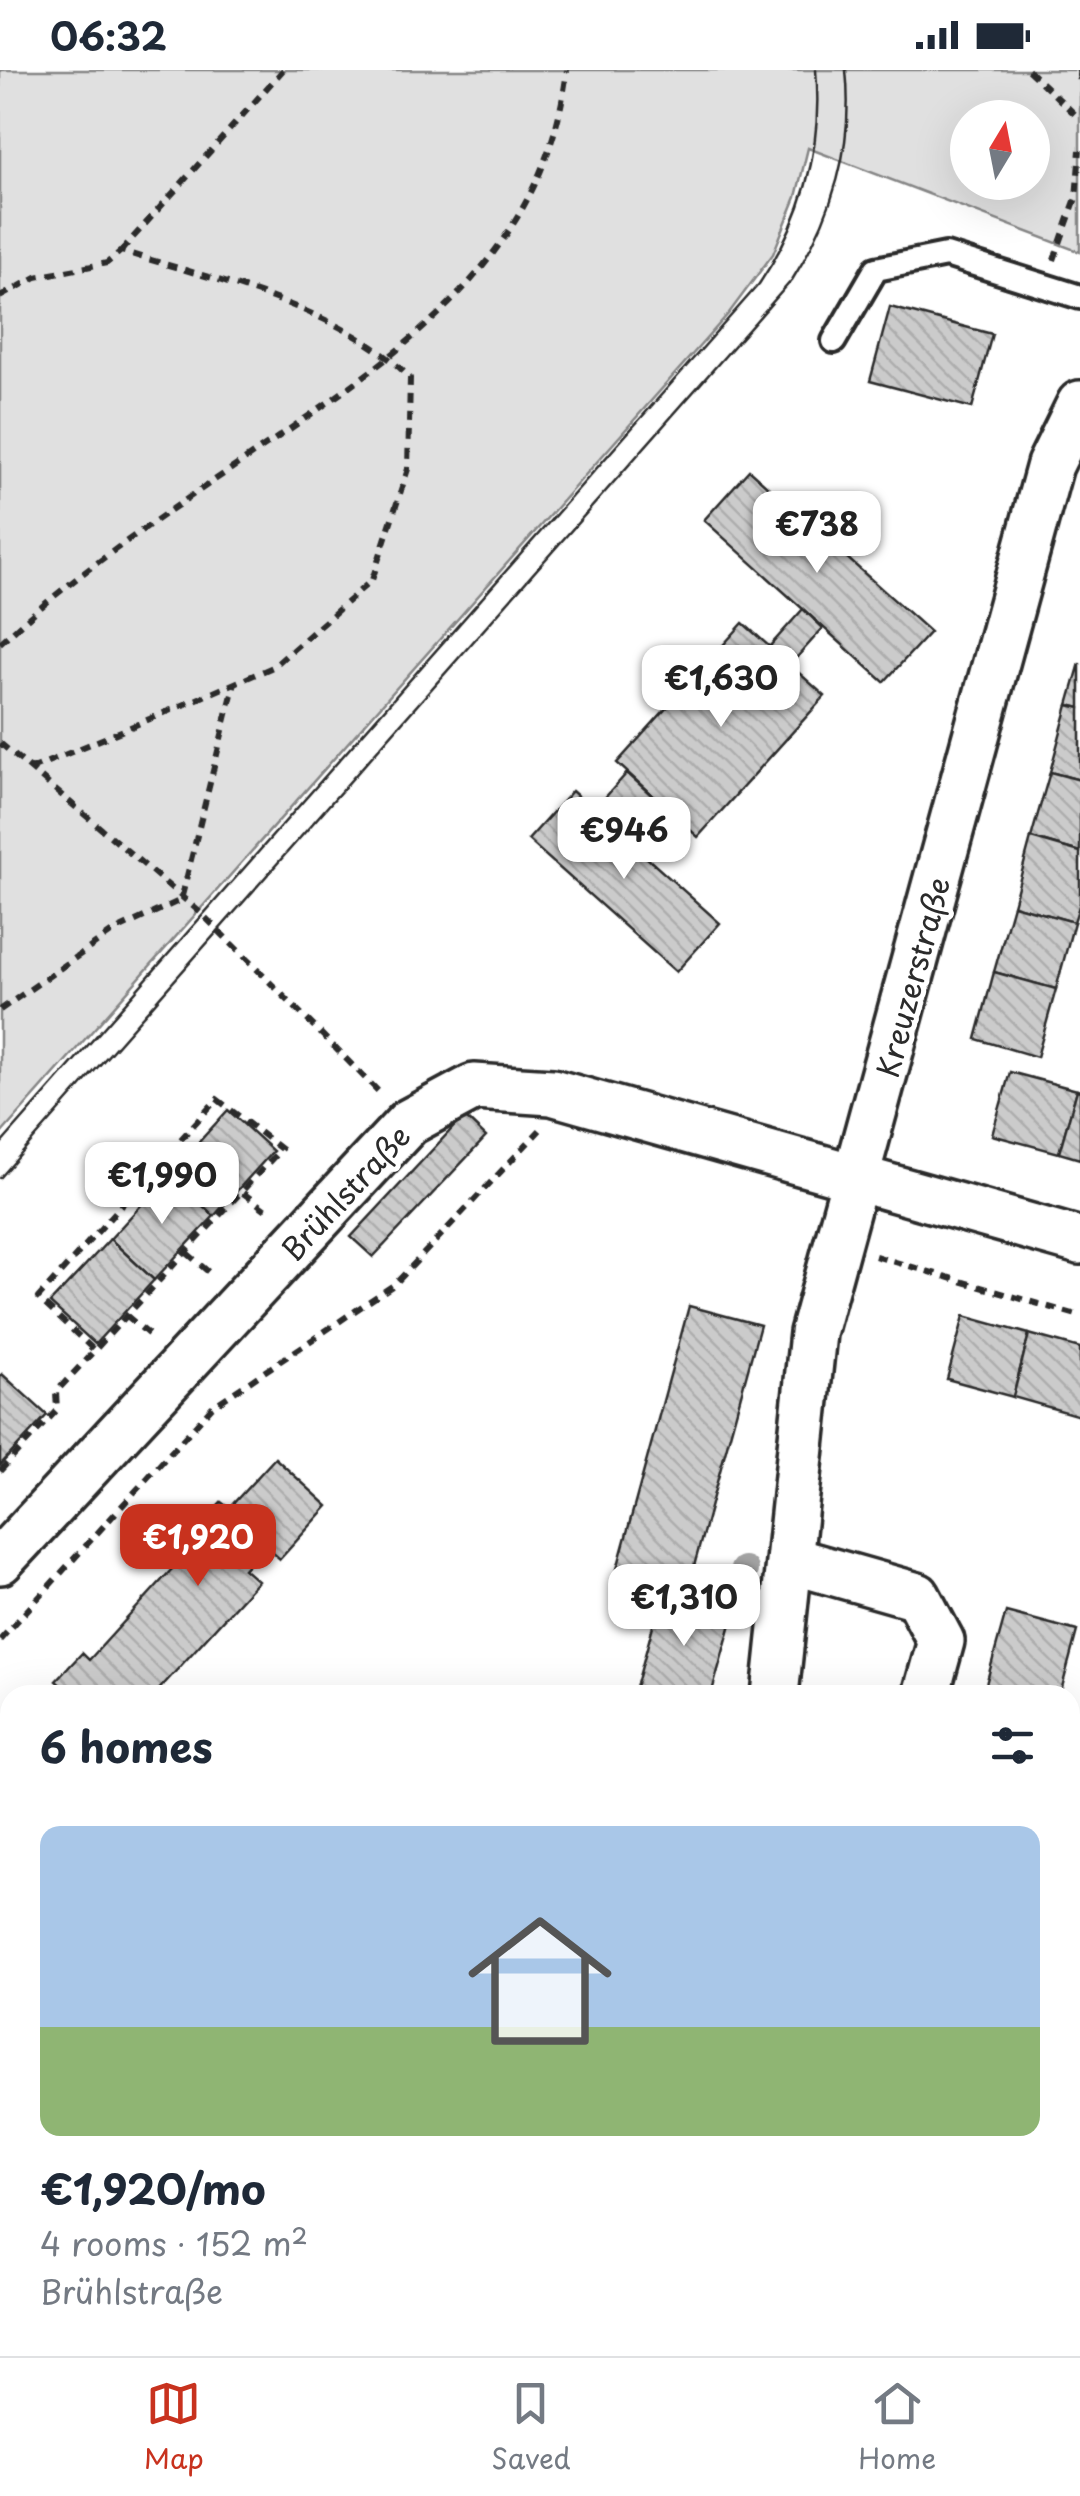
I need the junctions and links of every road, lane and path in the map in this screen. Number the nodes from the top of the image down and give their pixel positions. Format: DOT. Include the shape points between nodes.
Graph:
graph roads {
  1 [pos="283,70"];
  2 [pos="566,70"];
  3 [pos="1028,70"];
  4 [pos="1079,70"];
  5 [pos="1080,86"];
  6 [pos="1080,118"];
  7 [pos="1080,150"];
  8 [pos="121,252"];
  9 [pos="1045,285"];
  10 [pos="1080,296"];
  11 [pos="0,297"];
  12 [pos="834,341"];
  13 [pos="392,359"];
  14 [pos="1080,404"];
  15 [pos="0,643"];
  16 [pos="236,682"];
  17 [pos="0,743"];
  18 [pos="31,769"];
  19 [pos="181,900"];
  20 [pos="0,1010"];
  21 [pos="409,1122"];
  22 [pos="548,1122"];
  23 [pos="858,1179"];
  24 [pos="1080,1240"];
  25 [pos="838,1246"];
  26 [pos="1080,1316"];
  27 [pos="95,1351"];
  28 [pos="18,1451"];
  29 [pos="30,1462"];
  30 [pos="0,1471"];
  31 [pos="790,1560"];
  32 [pos="0,1561"];
  33 [pos="0,1640"];
  34 [pos="776,1685"];
  35 [pos="929,1685"];
  1 -- 8 [label="path"];
  2 -- 13 [label="path" via="546,155 524,207 468,284"];
  3 -- 6 [label="path"];
  4 -- 5 [label="path"];
  7 -- 9 [label="path" via="1076,198"];
  8 -- 11 [label="path" via="107,263 36,277"];
  8 -- 13 [label="path" via="286,301"];
  9 -- 10 [label="lane"];
  9 -- 12 [label="lane" via="946,255 876,269"];
  13 -- 15 [label="path" via="167,513"];
  13 -- 16 [label="path" via="410,378 408,468 372,580 274,667"];
  14 -- 23 [label="street, Kreuzerstraße" via="1050,464"];
  16 -- 18 [label="path"];
  16 -- 19 [label="path"];
  17 -- 18 [label="path"];
  18 -- 19 [label="path"];
  19 -- 20 [label="path" via="114,931"];
  19 -- 21 [label="path"];
  21 -- 23 [label="street, Brühlstraße" via="474,1088 552,1092"];
  21 -- 32 [label="street, Brühlstraße"];
  22 -- 33 [label="path" via="396,1284 212,1407"];
  23 -- 24 [label="street, Brühlstraße"];
  23 -- 25 [label="street, Kreuzerstraße"];
  25 -- 26 [label="path"];
  25 -- 31 [label="street, Kreuzerstraße" via="813,1332"];
  27 -- 27 [label="path" via="281,1149 218,1099 38,1298"];
  27 -- 28 [label="path" via="56,1392 56,1410"];
  28 -- 29 [label="path"];
  28 -- 30 [label="path"];
  31 -- 34 [label="street, Kreuzerstraße"];
  31 -- 35 [label="street" via="917,1596 941,1641"];
}
